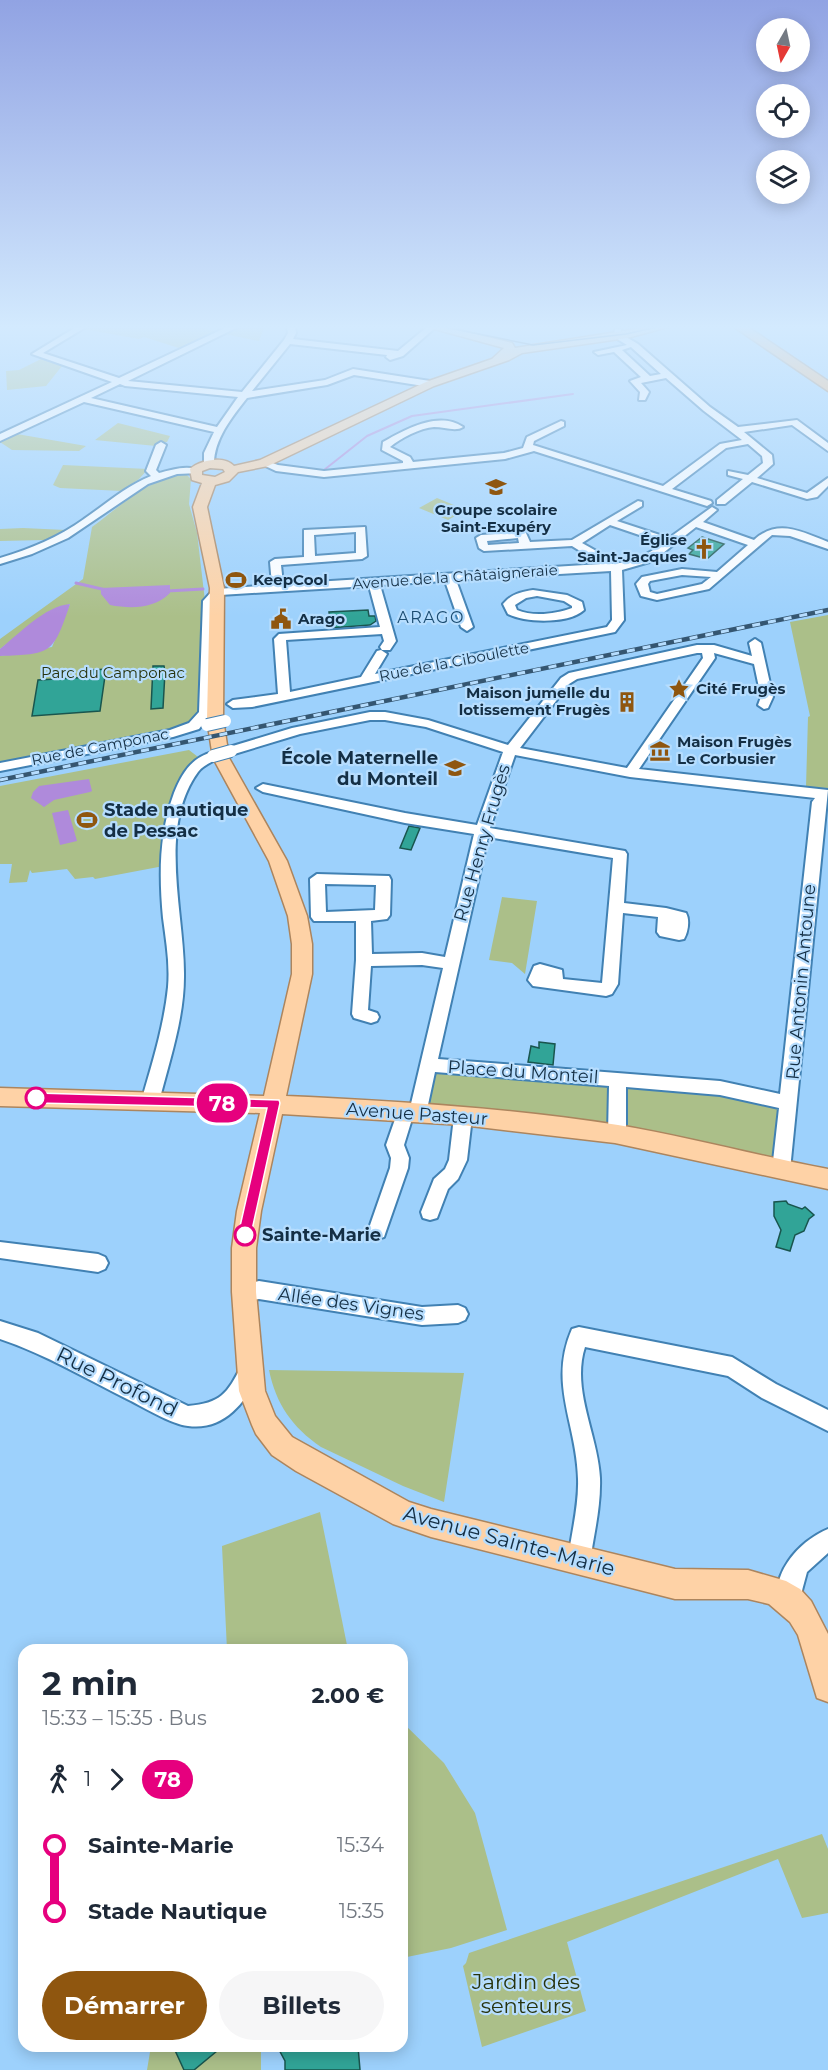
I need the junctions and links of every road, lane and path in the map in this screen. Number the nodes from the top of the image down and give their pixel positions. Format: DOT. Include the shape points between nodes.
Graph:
graph roads {
  1 [pos="31,424"];
  2 [pos="192,424"];
  3 [pos="225,424"];
  4 [pos="347,424"];
  5 [pos="429,424"];
  6 [pos="444,424"];
  7 [pos="561,424"];
  8 [pos="728,424"];
  9 [pos="781,424"];
  10 [pos="794,424"];
  11 [pos="458,427"];
  12 [pos="220,430"];
  13 [pos="737,430"];
  14 [pos="0,438"];
  15 [pos="750,441"];
  16 [pos="161,445"];
  17 [pos="528,448"];
  18 [pos="828,448"];
  19 [pos="264,463"];
  20 [pos="209,464"];
  21 [pos="409,466"];
  22 [pos="232,470"];
  23 [pos="195,471"];
  24 [pos="732,473"];
  25 [pos="156,475"];
  26 [pos="749,479"];
  27 [pos="210,481"];
  28 [pos="826,486"];
  29 [pos="665,489"];
  30 [pos="638,504"];
  31 [pos="709,506"];
  32 [pos="610,522"];
  33 [pos="694,523"];
  34 [pos="671,542"];
  35 [pos="574,543"];
  36 [pos="756,544"];
  37 [pos="526,546"];
  38 [pos="828,546"];
  39 [pos="310,559"];
  40 [pos="0,561"];
  41 [pos="613,567"];
  42 [pos="532,572"];
  43 [pos="718,576"];
  44 [pos="450,578"];
  45 [pos="375,582"];
  46 [pos="278,588"];
  47 [pos="217,592"];
  48 [pos="537,593"];
  49 [pos="467,627"];
  50 [pos="387,630"];
  51 [pos="755,643"];
  52 [pos="707,649"];
  53 [pos="760,662"];
  54 [pos="368,680"];
  55 [pos="284,696"];
  56 [pos="764,705"];
  57 [pos="225,721"];
  58 [pos="202,724"];
  59 [pos="510,750"];
  60 [pos="0,767"];
  61 [pos="630,773"];
  62 [pos="263,788"];
  63 [pos="827,795"];
  64 [pos="482,831"];
  65 [pos="617,907"];
  66 [pos="666,914"];
  67 [pos="363,916"];
  68 [pos="364,960"];
  69 [pos="450,963"];
  70 [pos="554,984"];
  71 [pos="371,1017"];
  72 [pos="427,1065"];
  73 [pos="618,1080"];
  74 [pos="0,1097"];
  75 [pos="150,1102"];
  76 [pos="274,1103"];
  77 [pos="788,1103"];
  78 [pos="411,1113"];
  79 [pos="463,1117"];
  80 [pos="617,1134"];
  81 [pos="781,1170"];
  82 [pos="828,1179"];
  83 [pos="430,1212"];
  84 [pos="376,1231"];
  85 [pos="0,1250"];
  86 [pos="98,1263"];
  87 [pos="244,1292"];
  88 [pos="458,1314"];
  89 [pos="0,1330"];
  90 [pos="250,1368"];
  91 [pos="828,1421"];
  92 [pos="828,1540"];
  93 [pos="579,1560"];
  94 [pos="789,1601"];
  95 [pos="828,1687"];
  1 -- 14 [label="street"];
  2 -- 12 [label="street"];
  3 -- 12 [label="street"];
  4 -- 19 [label="main road"];
  5 -- 21 [label="street" via="386,444 385,448 407,459"];
  6 -- 11 [label="street"];
  7 -- 17 [label="street" via="530,440"];
  8 -- 13 [label="street"];
  9 -- 13 [label="street"];
  10 -- 18 [label="street"];
  12 -- 20 [label="street" via="207,454"];
  13 -- 15 [label="street"];
  15 -- 26 [label="street" via="769,460"];
  15 -- 29 [label="street" via="723,446"];
  16 -- 25 [label="street" via="151,471"];
  17 -- 21 [label="street" via="505,456"];
  17 -- 29 [label="street"];
  19 -- 21 [label="street" via="324,474"];
  19 -- 22 [label="main road"];
  20 -- 22 [label="main road"];
  20 -- 23 [label="main road"];
  22 -- 27 [label="main road" via="227,478"];
  23 -- 25 [label="street"];
  23 -- 27 [label="main road" via="200,479"];
  24 -- 26 [label="street"];
  25 -- 40 [label="street" via="62,538"];
  26 -- 28 [label="street" via="804,496"];
  26 -- 31 [label="street, Avenue de la Châtaigneraie" via="721,502 726,509"];
  27 -- 47 [label="main road, Avenue Sainte-Marie" via="200,507"];
  29 -- 31 [label="street"];
  30 -- 32 [label="street"];
  31 -- 33 [label="street, Avenue de la Châtaigneraie"];
  32 -- 34 [label="street"];
  32 -- 35 [label="street"];
  33 -- 34 [label="street, Avenue de la Châtaigneraie"];
  33 -- 36 [label="street"];
  34 -- 41 [label="street, Avenue de la Châtaigneraie" via="645,561"];
  35 -- 37 [label="street"];
  35 -- 41 [label="street"];
  36 -- 38 [label="street" via="768,533 778,531"];
  36 -- 43 [label="street"];
  39 -- 39 [label="street" via="308,532 361,530 362,556"];
  39 -- 46 [label="street" via="275,562"];
  41 -- 42 [label="street, Avenue de la Châtaigneraie"];
  41 -- 54 [label="street, Rue de la Ciboulette" via="618,620 611,630"];
  42 -- 44 [label="street, Avenue de la Châtaigneraie"];
  42 -- 48 [label="street"];
  43 -- 43 [label="street" via="690,570 646,579 642,584 645,594 657,597 705,587"];
  44 -- 45 [label="street, Avenue de la Châtaigneraie"];
  44 -- 49 [label="street"];
  45 -- 46 [label="street, Avenue de la Châtaigneraie"];
  45 -- 50 [label="street"];
  46 -- 47 [label="street, Avenue de la Châtaigneraie"];
  47 -- 58 [label="street" via="209,601"];
  47 -- 76 [label="main road, Avenue Sainte-Marie" via="218,749 288,882 303,939 303,974"];
  48 -- 48 [label="street" via="512,600 512,612 528,618 578,610 572,599"];
  50 -- 54 [label="street" via="390,641"];
  50 -- 55 [label="street" via="283,637 280,639"];
  51 -- 53 [label="street"];
  52 -- 53 [label="street, Rue Henry Frugès"];
  52 -- 59 [label="street, Rue Henry Frugès" via="573,676"];
  52 -- 61 [label="street" via="708,657"];
  53 -- 56 [label="street" via="767,697"];
  54 -- 55 [label="street, Rue de la Ciboulette"];
  55 -- 57 [label="street, Rue de la Ciboulette" via="238,704 238,715"];
  57 -- 58 [label="street, Rue de Camponac, bridge"];
  58 -- 60 [label="street, Rue de Camponac"];
  59 -- 61 [label="street"];
  59 -- 64 [label="street, Rue Henry Frugès"];
  59 -- 75 [label="street, bridge" via="428,724 370,716 297,731 207,758 191,770 177,802 169,839 176,985"];
  61 -- 63 [label="street"];
  62 -- 64 [label="street"];
  63 -- 77 [label="street, Rue Antonin Antoune" via="819,802"];
  64 -- 65 [label="street" via="620,854"];
  64 -- 69 [label="street, Rue Henry Frugès"];
  65 -- 66 [label="street"];
  65 -- 70 [label="street" via="610,984 606,990"];
  67 -- 67 [label="street" via="319,917 317,879 384,880 382,915"];
  67 -- 68 [label="street"];
  68 -- 69 [label="street" via="422,959"];
  68 -- 71 [label="street" via="360,1014"];
  69 -- 72 [label="street, Rue Henry Frugès"];
  72 -- 73 [label="street, Place du Monteil"];
  72 -- 78 [label="street, Rue Henry Frugès"];
  73 -- 77 [label="street, Place du Monteil" via="720,1088"];
  73 -- 80 [label="street, Place du Monteil"];
  74 -- 75 [label="main road, Avenue Pasteur"];
  75 -- 76 [label="main road, Avenue Pasteur"];
  76 -- 78 [label="main road, Avenue Pasteur"];
  76 -- 87 [label="main road, Avenue Sainte-Marie" via="246,1224"];
  77 -- 81 [label="street, Rue Antonin Antoune"];
  78 -- 79 [label="main road, Avenue Pasteur"];
  78 -- 84 [label="street, Rue Henry Frugès" via="395,1145 399,1168"];
  79 -- 80 [label="main road, Avenue Pasteur"];
  79 -- 83 [label="street" via="458,1160 452,1174 440,1184"];
  80 -- 81 [label="main road, Avenue Pasteur"];
  81 -- 82 [label="main road, Avenue Pasteur"];
  85 -- 86 [label="street"];
  87 -- 88 [label="street, Allée des Vignes" via="259,1290 422,1316"];
  87 -- 90 [label="main road, Avenue Sainte-Marie"];
  89 -- 90 [label="street, Rue Profond" via="31,1340 188,1416 212,1414 224,1407 240,1390"];
  90 -- 93 [label="main road, Avenue Sainte-Marie" via="255,1403 265,1425 282,1446 306,1461 403,1514"];
  91 -- 93 [label="street" via="732,1367 579,1336 571,1360 572,1384 589,1478"];
  92 -- 94 [label="street" via="805,1554 794,1571"];
  93 -- 94 [label="main road, Avenue Sainte-Marie" via="689,1586 760,1586"];
  94 -- 95 [label="main road, Avenue Sainte-Marie" via="812,1627"];
}
